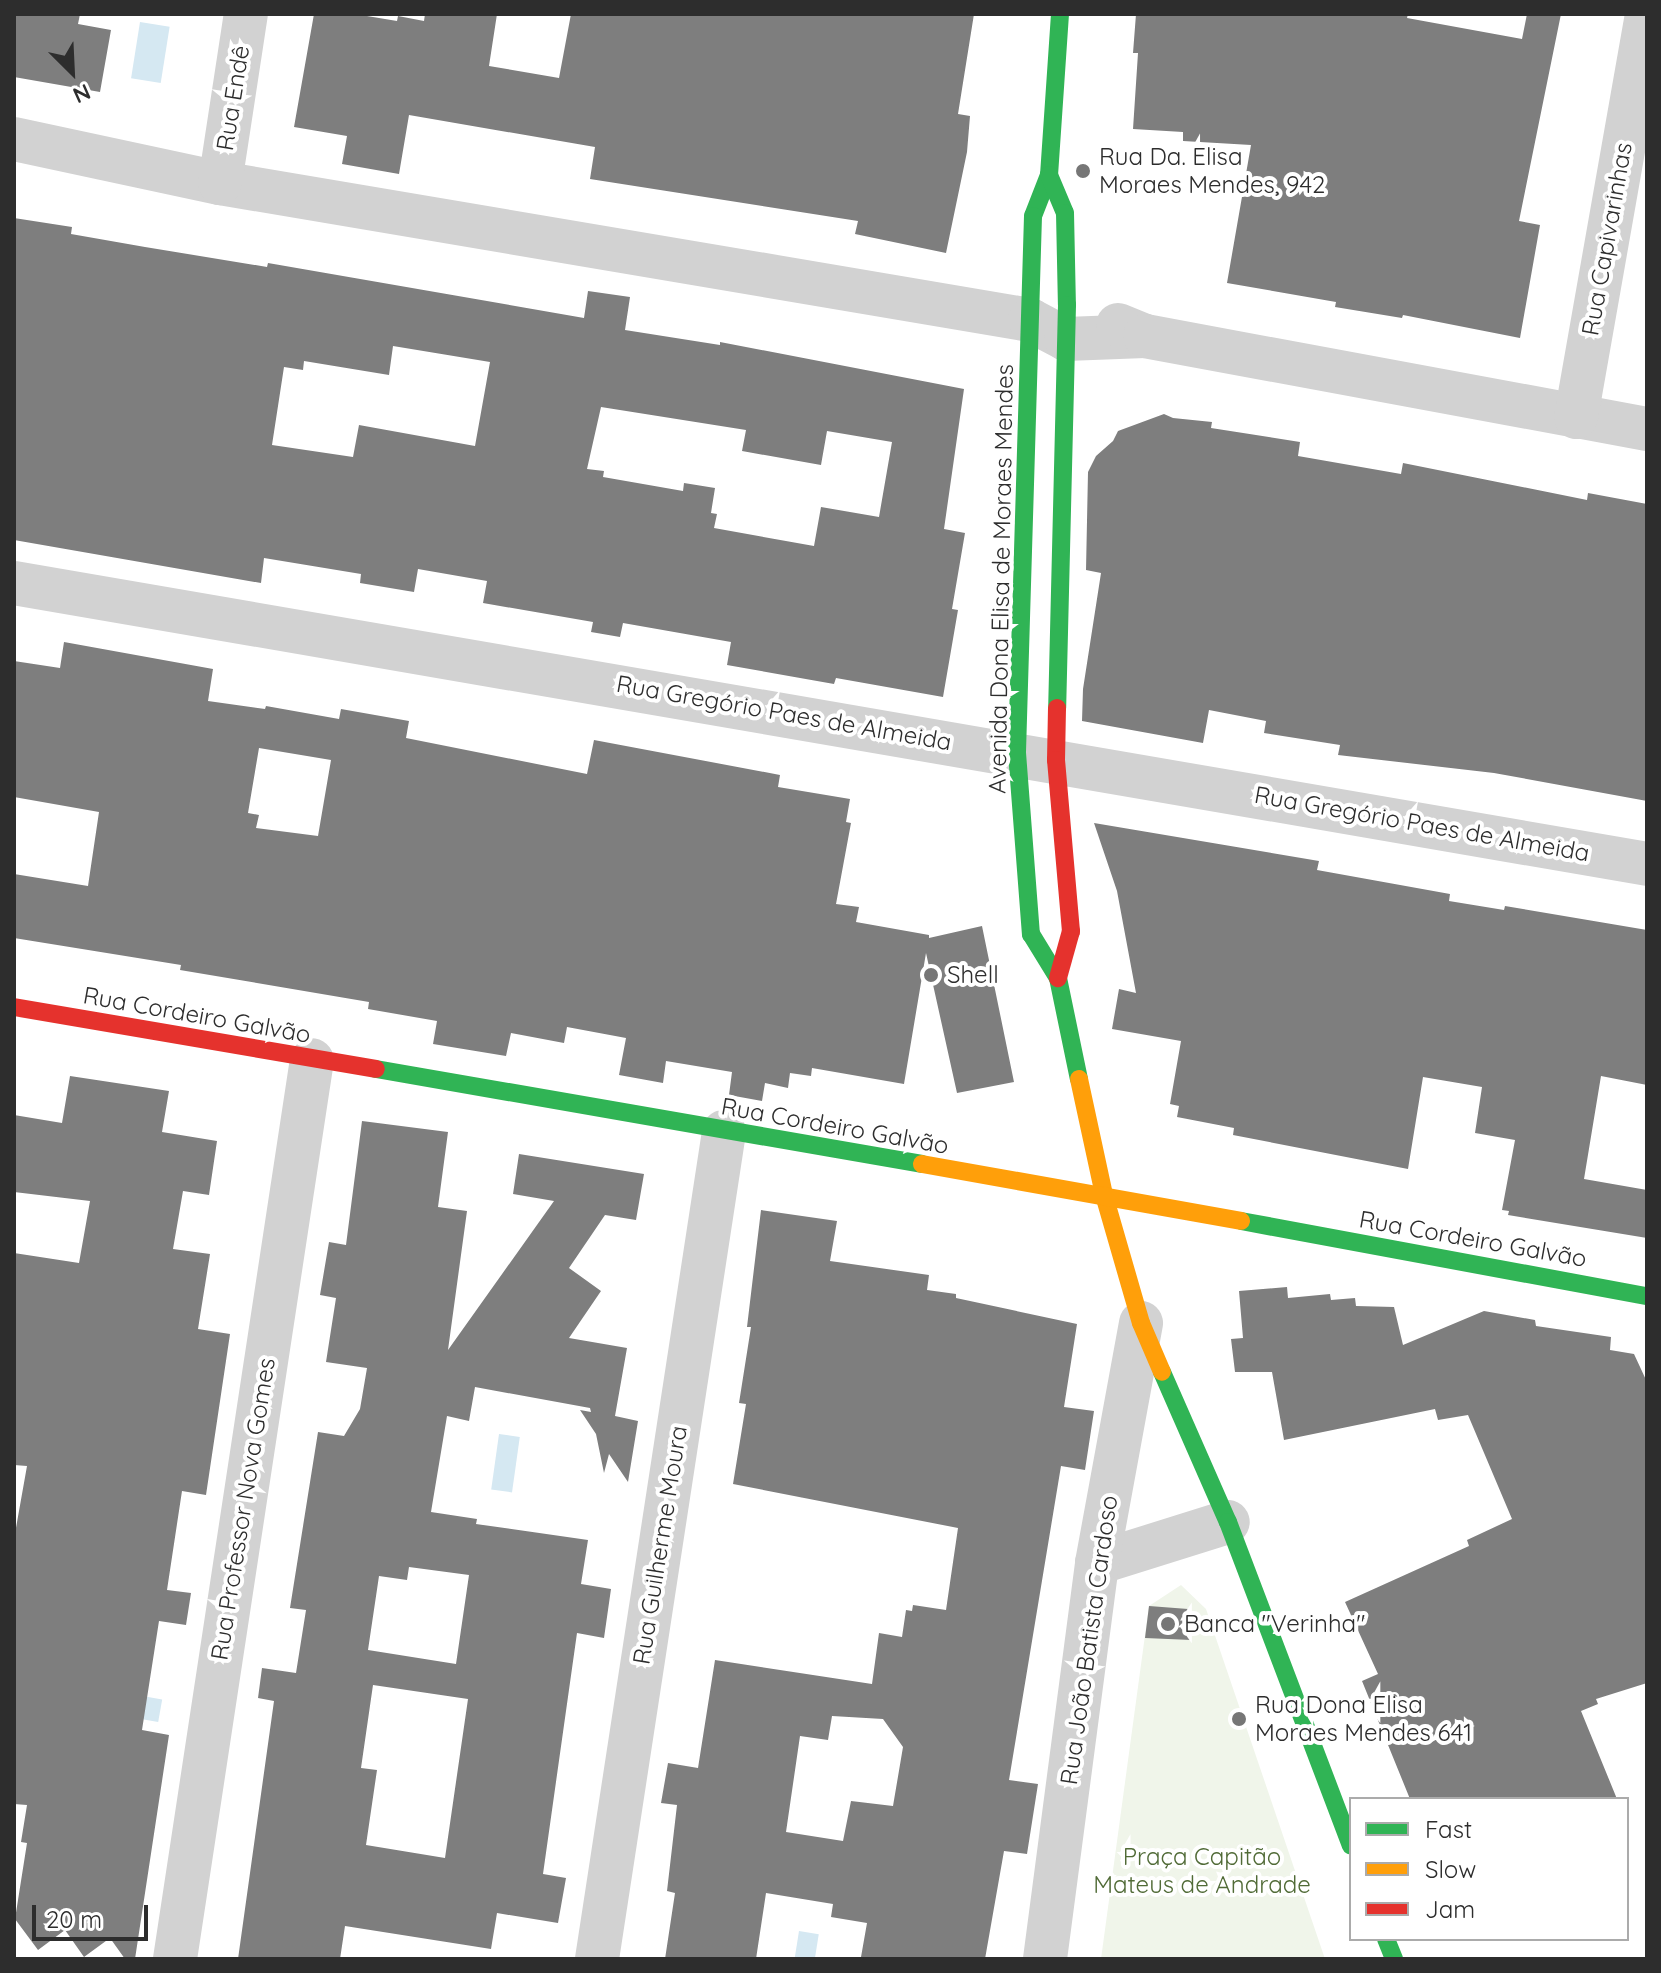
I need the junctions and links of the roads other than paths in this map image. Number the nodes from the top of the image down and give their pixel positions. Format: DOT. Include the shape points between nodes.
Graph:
graph roads {
  1 [pos="246,14"];
  2 [pos="1060,14"];
  3 [pos="1647,14"];
  4 [pos="14,139"];
  5 [pos="1049,175"];
  6 [pos="220,183"];
  7 [pos="1055,321"];
  8 [pos="1576,417"];
  9 [pos="1647,429"];
  10 [pos="14,583"];
  11 [pos="1036,756"];
  12 [pos="1647,864"];
  13 [pos="1058,978"];
  14 [pos="14,1007"];
  15 [pos="312,1060"];
  16 [pos="724,1132"];
  17 [pos="1104,1195"];
  18 [pos="1647,1296"];
  19 [pos="1141,1323"];
  20 [pos="1228,1522"];
  21 [pos="1097,1563"];
  22 [pos="1349,1840"];
  23 [pos="175,1959"];
  24 [pos="597,1959"];
  25 [pos="1045,1959"];
  1 -- 6 [label="street, Rua Endê"];
  2 -- 5 [label="street, Avenida Dona Elisa de Moraes Mendes"];
  3 -- 8 [label="street, Rua Capivarinhas"];
  4 -- 6 [label="street"];
  5 -- 7 [label="street, Avenida Dona Elisa de Moraes Mendes" via="1065,213"];
  5 -- 7 [label="street, Avenida Dona Elisa de Moraes Mendes" via="1033,216"];
  6 -- 7 [label="street"];
  7 -- 8 [label="street"];
  7 -- 11 [label="street, Avenida Dona Elisa de Moraes Mendes"];
  7 -- 11 [label="street, Avenida Dona Elisa de Moraes Mendes"];
  8 -- 9 [label="street"];
  10 -- 11 [label="street, Rua Gregório Paes de Almeida"];
  11 -- 12 [label="street, Rua Gregório Paes de Almeida"];
  11 -- 13 [label="street, Avenida Dona Elisa de Moraes Mendes" via="1071,931"];
  11 -- 13 [label="street, Avenida Dona Elisa de Moraes Mendes" via="1031,934"];
  13 -- 17 [label="street, Avenida Dona Elisa de Moraes Mendes"];
  14 -- 15 [label="street, Rua Cordeiro Galvão"];
  15 -- 16 [label="street, Rua Cordeiro Galvão"];
  15 -- 23 [label="street, Rua Professor Nova Gomes"];
  16 -- 17 [label="street, Rua Cordeiro Galvão"];
  16 -- 24 [label="street, Rua Guilherme Moura"];
  17 -- 18 [label="street, Rua Cordeiro Galvão"];
  17 -- 19 [label="street, Avenida Dona Elisa de Moraes Mendes"];
  19 -- 20 [label="street, Avenida Dona Elisa de Moraes Mendes"];
  19 -- 21 [label="street, Rua João Batista Cardoso"];
  20 -- 21 [label="street"];
  20 -- 22 [label="street, Avenida Dona Elisa de Moraes Mendes"];
  21 -- 25 [label="street, Rua João Batista Cardoso"];
}
